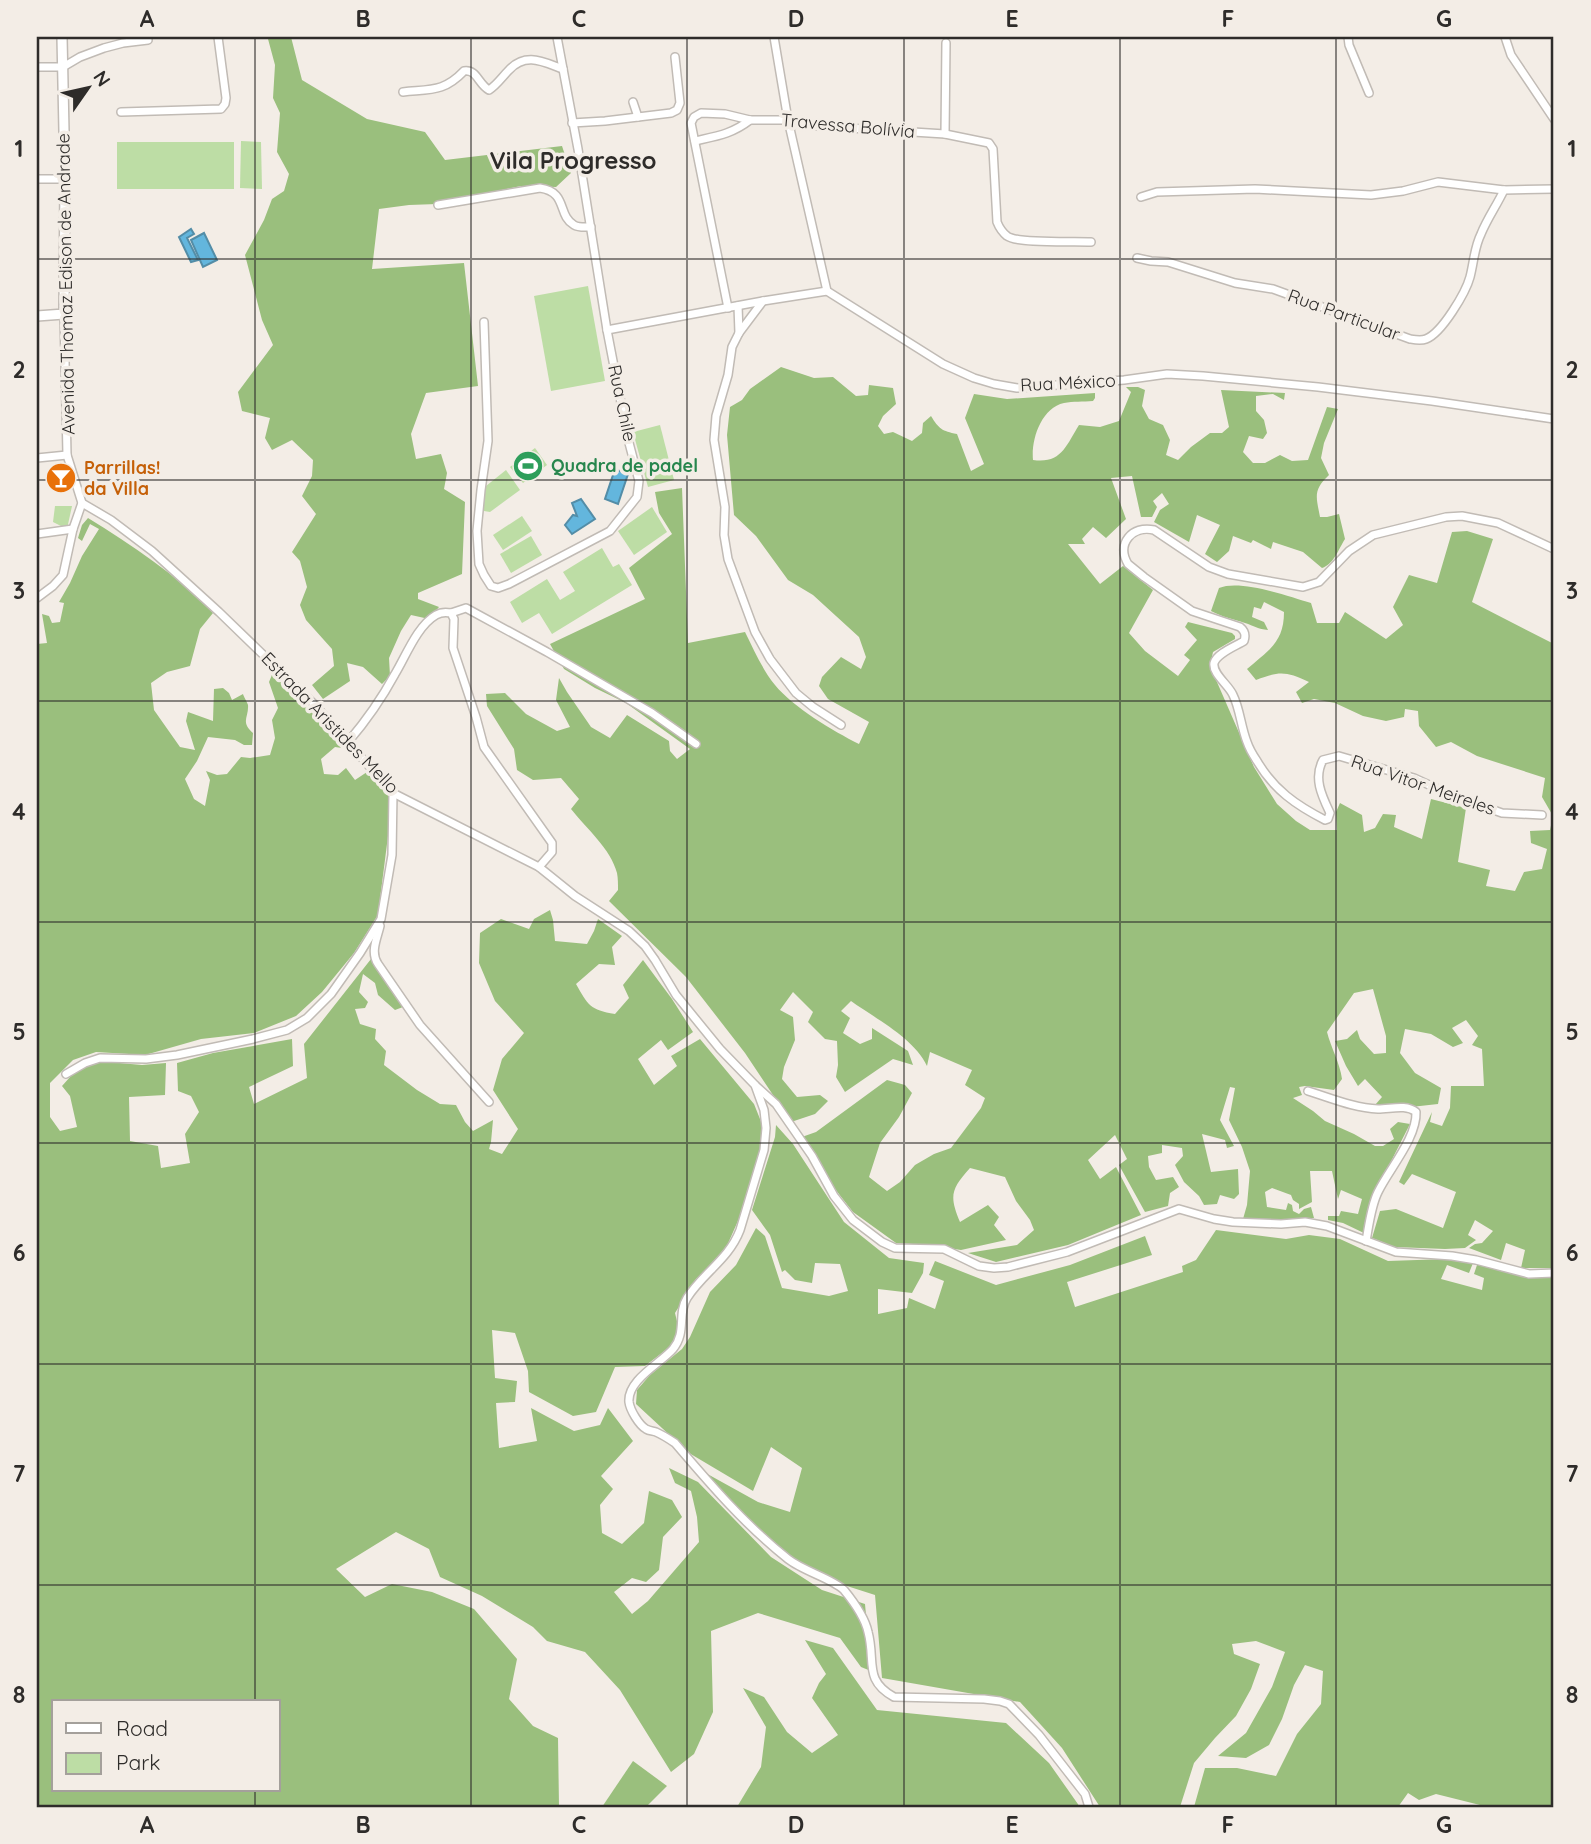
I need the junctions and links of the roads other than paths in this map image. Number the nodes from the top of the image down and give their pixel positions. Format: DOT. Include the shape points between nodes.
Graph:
graph roads {
  1 [pos="62,37"];
  2 [pos="218,37"];
  3 [pos="557,37"];
  4 [pos="774,37"];
  5 [pos="1348,37"];
  6 [pos="1505,37"];
  7 [pos="148,40"];
  8 [pos="946,43"];
  9 [pos="675,57"];
  10 [pos="37,67"];
  11 [pos="63,67"];
  12 [pos="563,69"];
  13 [pos="403,92"];
  14 [pos="1368,93"];
  15 [pos="633,102"];
  16 [pos="121,112"];
  17 [pos="638,117"];
  18 [pos="1554,119"];
  19 [pos="750,120"];
  20 [pos="788,120"];
  21 [pos="572,123"];
  22 [pos="945,134"];
  23 [pos="695,141"];
  24 [pos="37,179"];
  25 [pos="65,179"];
  26 [pos="1554,189"];
  27 [pos="1504,190"];
  28 [pos="1141,197"];
  29 [pos="438,205"];
  30 [pos="591,227"];
  31 [pos="1091,242"];
  32 [pos="1137,258"];
  33 [pos="827,292"];
  34 [pos="763,301"];
  35 [pos="738,306"];
  36 [pos="727,308"];
  37 [pos="64,314"];
  38 [pos="37,316"];
  39 [pos="484,322"];
  40 [pos="607,330"];
  41 [pos="738,332"];
  42 [pos="1554,419"];
  43 [pos="67,455"];
  44 [pos="37,458"];
  45 [pos="82,503"];
  46 [pos="73,529"];
  47 [pos="37,534"];
  48 [pos="1554,549"];
  49 [pos="37,598"];
  50 [pos="452,613"];
  51 [pos="841,725"];
  52 [pos="348,741"];
  53 [pos="696,744"];
  54 [pos="393,793"];
  55 [pos="1542,815"];
  56 [pos="539,867"];
  57 [pos="382,919"];
  58 [pos="66,1074"];
  59 [pos="755,1086"];
  60 [pos="1308,1091"];
  61 [pos="489,1102"];
  62 [pos="1366,1241"];
  63 [pos="1554,1273"];
  64 [pos="1089,1807"];
  1 -- 11 [label="street, Avenida Thomaz Edison de Andrade"];
  2 -- 16 [label="street" via="226,98 220,109"];
  3 -- 12 [label="street, Rua Chile"];
  4 -- 20 [label="street"];
  5 -- 14 [label="street"];
  6 -- 18 [label="street" via="1511,55"];
  7 -- 11 [label="street" via="104,48"];
  8 -- 22 [label="street"];
  9 -- 17 [label="street" via="677,110"];
  10 -- 11 [label="street"];
  11 -- 25 [label="street, Avenida Thomaz Edison de Andrade"];
  12 -- 13 [label="street" via="524,60 489,90 470,70 441,88"];
  12 -- 21 [label="street, Rua Chile"];
  15 -- 17 [label="street"];
  17 -- 21 [label="street"];
  19 -- 20 [label="street, Travessa Bolívia"];
  19 -- 23 [label="street, Travessa Bolívia" via="737,130"];
  19 -- 23 [label="street, Travessa Bolívia" via="701,113 691,123"];
  20 -- 22 [label="street, Travessa Bolívia"];
  20 -- 33 [label="street"];
  21 -- 30 [label="street, Rua Chile"];
  22 -- 31 [label="street, Travessa Bolívia" via="989,143 993,149 997,222 1008,237"];
  23 -- 36 [label="street, Travessa Bolívia"];
  24 -- 25 [label="street"];
  25 -- 37 [label="street, Avenida Thomaz Edison de Andrade"];
  26 -- 27 [label="street"];
  27 -- 28 [label="street" via="1438,182 1371,195 1255,189 1157,192"];
  27 -- 32 [label="street, Rua Particular" via="1481,233 1470,278 1454,308 1435,333 1422,341 1273,289"];
  29 -- 30 [label="street" via="548,189 573,225"];
  30 -- 40 [label="street, Rua Chile"];
  33 -- 34 [label="street"];
  33 -- 42 [label="street, Rua México" via="943,364 994,384 1017,388 1167,374 1203,376"];
  34 -- 35 [label="street"];
  34 -- 41 [label="street"];
  35 -- 36 [label="street"];
  35 -- 41 [label="street"];
  36 -- 40 [label="street"];
  37 -- 38 [label="street"];
  37 -- 43 [label="street, Avenida Thomaz Edison de Andrade"];
  39 -- 40 [label="street, Rua Chile" via="488,441 477,531 479,564 491,586 498,588 610,531 637,497 639,481"];
  41 -- 51 [label="street" via="714,440 728,559 770,659 796,693"];
  43 -- 44 [label="street"];
  43 -- 45 [label="street, Avenida Thomaz Edison de Andrade"];
  45 -- 46 [label="street"];
  45 -- 52 [label="street, Estrada Aristides Mello" via="152,551"];
  46 -- 47 [label="street"];
  46 -- 49 [label="street" via="64,575"];
  48 -- 55 [label="street, Rua Vitor Meireles" via="1498,523 1446,517 1373,535 1349,551 1319,582 1303,587 1209,567 1145,528 1138,529 1123,549 1128,564 1192,611 1244,630 1244,641 1217,658 1214,670 1235,698 1248,745 1262,769 1300,807 1328,819 1318,771 1324,760 1339,756 1414,778 1502,813"];
  50 -- 52 [label="street" via="436,615 425,625 365,722"];
  50 -- 53 [label="street" via="466,608 652,713"];
  50 -- 56 [label="street" via="453,648 484,747 552,843 552,852"];
  52 -- 54 [label="street, Estrada Aristides Mello"];
  54 -- 56 [label="street, Estrada Aristides Mello"];
  54 -- 57 [label="street" via="392,855"];
  56 -- 59 [label="street, Estrada Aristides Mello" via="645,946 676,995"];
  57 -- 58 [label="street" via="331,993 287,1030 177,1055 100,1058"];
  57 -- 61 [label="street" via="374,958 421,1025"];
  59 -- 62 [label="street" via="776,1104 853,1220 895,1248 944,1249 979,1266 1008,1267 1067,1252 1178,1209 1233,1222 1305,1222"];
  59 -- 64 [label="street, Estrada Aristides Mello" via="764,1110 764,1150 736,1243 688,1297 675,1347 631,1390 633,1412 645,1428 675,1443 770,1545 795,1565 843,1590 869,1632 874,1679 882,1690 894,1697 1009,1704 1068,1770"];
  60 -- 62 [label="street" via="1363,1107 1416,1112 1408,1140 1378,1192"];
  62 -- 63 [label="street" via="1396,1252 1452,1256 1529,1274"];
}
